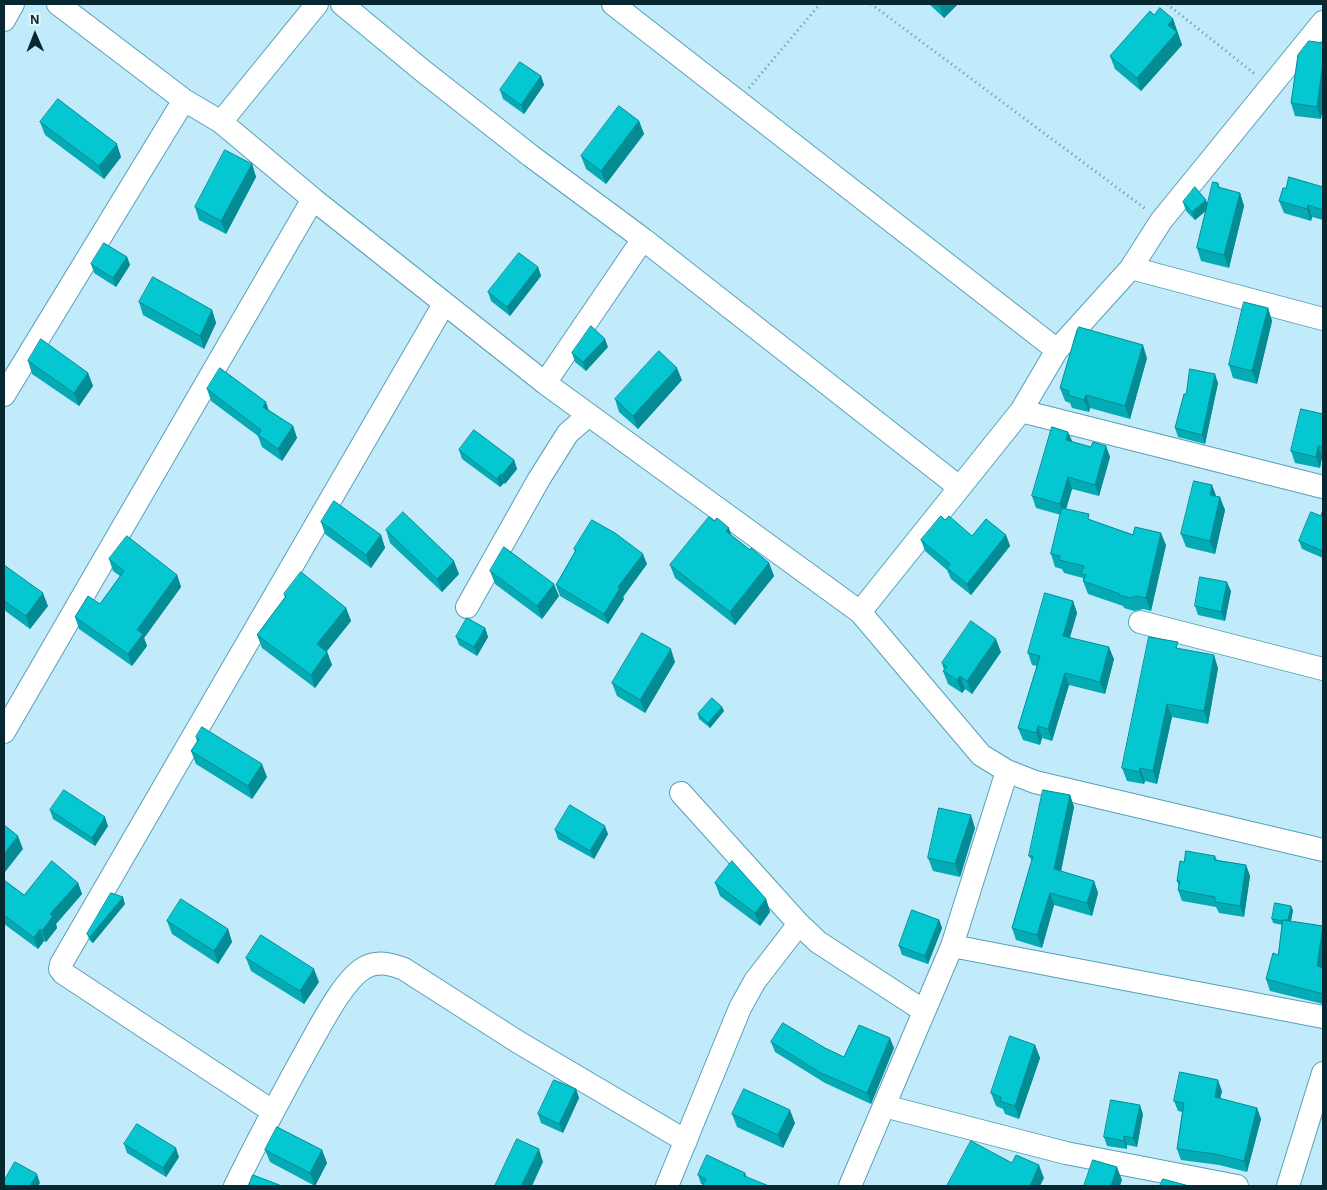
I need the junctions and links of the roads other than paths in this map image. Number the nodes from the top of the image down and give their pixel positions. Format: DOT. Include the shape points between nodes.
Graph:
graph roads {
  1 [pos="13,4"];
  2 [pos="58,4"];
  3 [pos="317,4"];
  4 [pos="342,4"];
  5 [pos="613,4"];
  6 [pos="4,20"];
  7 [pos="1323,22"];
  8 [pos="184,100"];
  9 [pos="221,122"];
  10 [pos="313,199"];
  11 [pos="643,239"];
  12 [pos="1131,268"];
  13 [pos="444,304"];
  14 [pos="1323,319"];
  15 [pos="1058,350"];
  16 [pos="545,383"];
  17 [pos="4,395"];
  18 [pos="1021,411"];
  19 [pos="588,414"];
  20 [pos="959,487"];
  21 [pos="1323,487"];
  22 [pos="467,607"];
  23 [pos="860,612"];
  24 [pos="1140,622"];
  25 [pos="1323,669"];
  26 [pos="4,732"];
  27 [pos="1007,771"];
  28 [pos="681,793"];
  29 [pos="1323,850"];
  30 [pos="799,924"];
  31 [pos="952,946"];
  32 [pos="924,1011"];
  33 [pos="1323,1017"];
  34 [pos="1323,1073"];
  35 [pos="884,1106"];
  36 [pos="272,1111"];
  37 [pos="686,1141"];
  38 [pos="235,1186"];
  39 [pos="667,1186"];
  40 [pos="850,1186"];
  41 [pos="1237,1186"];
  42 [pos="1288,1186"];
  1 -- 6 [label="street"];
  2 -- 8 [label="street"];
  3 -- 9 [label="street"];
  4 -- 11 [label="street" via="516,144"];
  5 -- 15 [label="street"];
  7 -- 12 [label="street" via="1161,221"];
  8 -- 9 [label="street"];
  8 -- 17 [label="street"];
  9 -- 10 [label="street"];
  10 -- 13 [label="street"];
  10 -- 26 [label="street"];
  11 -- 16 [label="street"];
  11 -- 20 [label="street"];
  12 -- 14 [label="street"];
  12 -- 15 [label="street"];
  13 -- 16 [label="street"];
  13 -- 36 [label="street" via="61,964 63,973"];
  15 -- 18 [label="street"];
  16 -- 19 [label="street"];
  18 -- 20 [label="street"];
  18 -- 21 [label="street"];
  19 -- 22 [label="street" via="558,448"];
  19 -- 23 [label="street"];
  20 -- 23 [label="street"];
  23 -- 27 [label="street" via="981,755"];
  24 -- 25 [label="street"];
  27 -- 29 [label="street" via="1059,788"];
  27 -- 31 [label="street"];
  28 -- 30 [label="street"];
  30 -- 32 [label="street" via="818,942"];
  30 -- 37 [label="street" via="755,981 740,1008"];
  31 -- 32 [label="street"];
  31 -- 33 [label="street"];
  32 -- 35 [label="street"];
  34 -- 42 [label="street"];
  35 -- 40 [label="street"];
  35 -- 41 [label="street" via="1066,1153"];
  36 -- 37 [label="street" via="334,1002 366,967 390,964 404,969 518,1042"];
  36 -- 38 [label="street"];
  37 -- 39 [label="street"];
}
